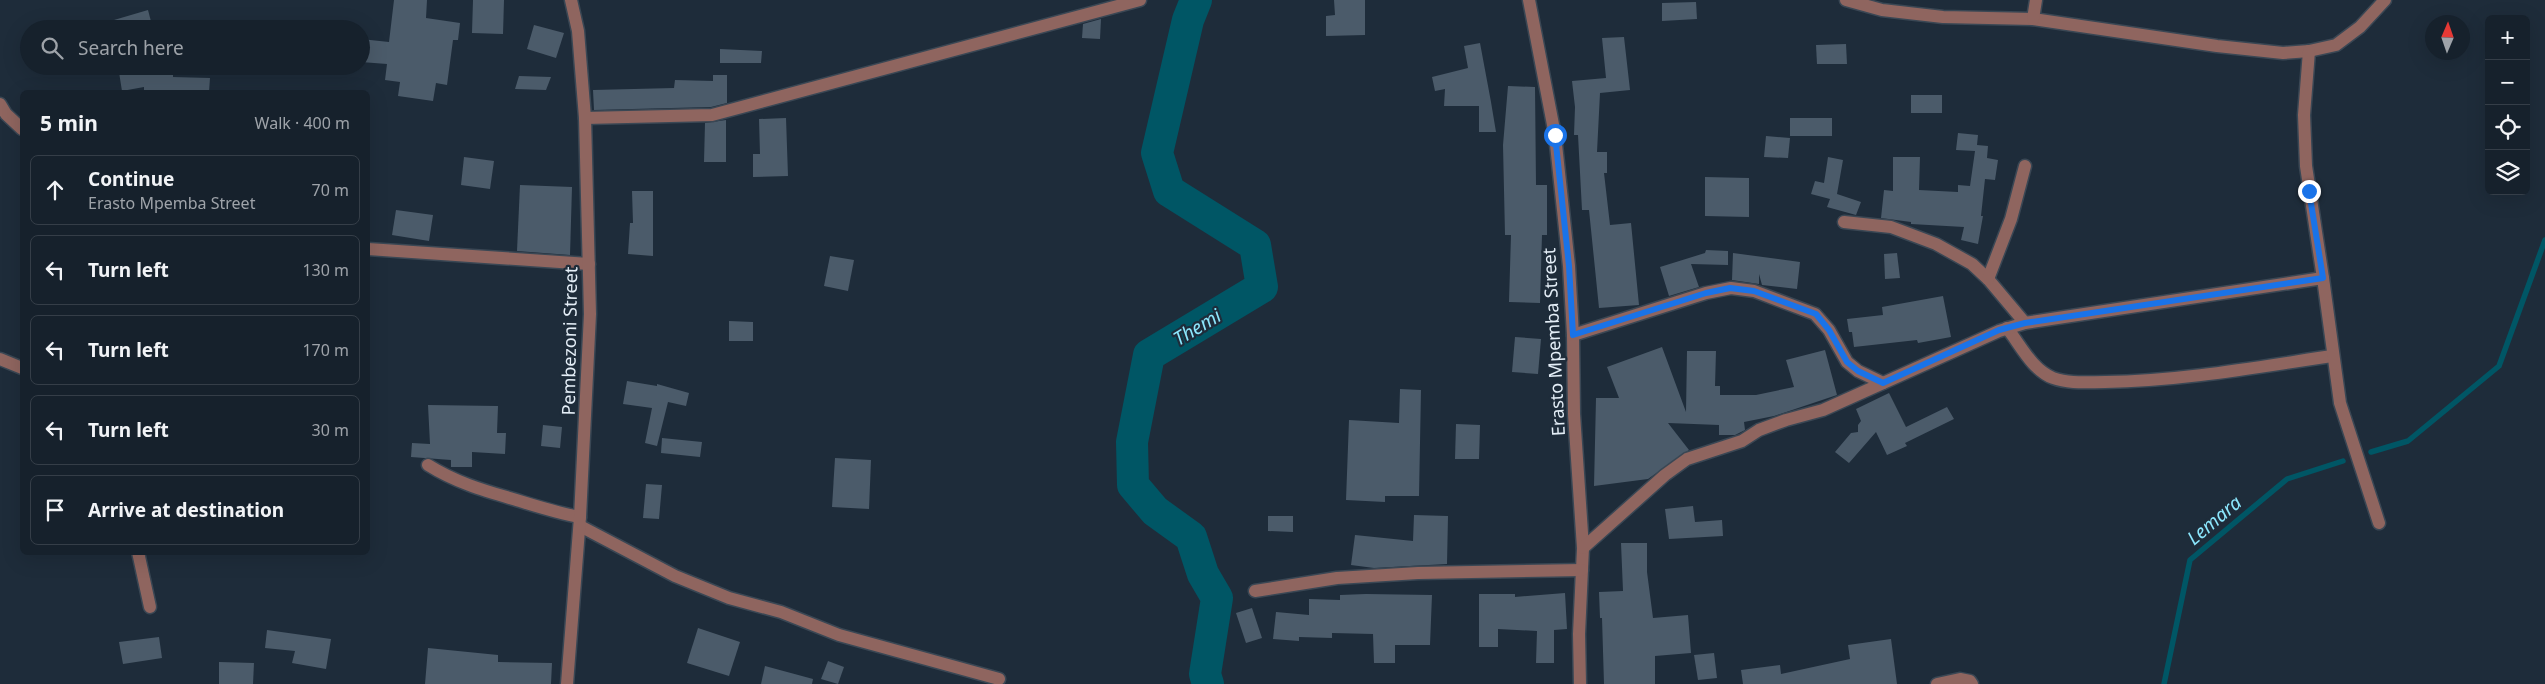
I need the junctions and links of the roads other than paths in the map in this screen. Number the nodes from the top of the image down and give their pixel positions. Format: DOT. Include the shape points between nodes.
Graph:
graph roads {
  1 [pos="571,0"];
  2 [pos="1140,0"];
  3 [pos="1529,0"];
  4 [pos="1846,0"];
  5 [pos="2036,0"];
  6 [pos="2385,0"];
  7 [pos="2033,19"];
  8 [pos="2309,51"];
  9 [pos="0,104"];
  10 [pos="585,118"];
  11 [pos="20,127"];
  12 [pos="2025,166"];
  13 [pos="1844,222"];
  14 [pos="370,249"];
  15 [pos="589,264"];
  16 [pos="2323,278"];
  17 [pos="1988,279"];
  18 [pos="2025,323"];
  19 [pos="2007,328"];
  20 [pos="1573,335"];
  21 [pos="2332,356"];
  22 [pos="0,359"];
  23 [pos="20,367"];
  24 [pos="1883,383"];
  25 [pos="428,465"];
  26 [pos="580,522"];
  27 [pos="2379,523"];
  28 [pos="1583,548"];
  29 [pos="139,555"];
  30 [pos="1582,570"];
  31 [pos="1255,591"];
  32 [pos="150,607"];
  33 [pos="999,679"];
  34 [pos="567,684"];
  35 [pos="1580,684"];
  36 [pos="1937,684"];
  37 [pos="1972,684"];
  1 -- 10 [label="street, Pembezoni Street" via="578,31"];
  2 -- 10 [label="street" via="712,115"];
  3 -- 20 [label="street, Erasto Mpemba Street" via="1555,135"];
  4 -- 7 [label="street" via="1882,10 1943,17"];
  5 -- 7 [label="street"];
  6 -- 8 [label="street" via="2360,27 2336,45"];
  7 -- 8 [label="street" via="2217,46 2283,53"];
  8 -- 16 [label="street" via="2304,115 2306,166"];
  9 -- 11 [label="street"];
  10 -- 15 [label="street, Pembezoni Street"];
  12 -- 17 [label="street" via="2011,219"];
  13 -- 17 [label="street" via="1892,227 1936,244 1972,264"];
  14 -- 15 [label="street"];
  15 -- 26 [label="street, Pembezoni Street" via="590,314"];
  16 -- 18 [label="street"];
  16 -- 21 [label="street"];
  17 -- 18 [label="street"];
  18 -- 19 [label="street"];
  19 -- 21 [label="street" via="2038,369 2052,378 2071,382 2133,381"];
  19 -- 24 [label="street"];
  20 -- 24 [label="street" via="1706,293 1730,288 1754,291 1816,314 1847,362"];
  20 -- 28 [label="street, Erasto Mpemba Street" via="1574,414"];
  21 -- 27 [label="street" via="2340,403"];
  22 -- 23 [label="street"];
  24 -- 28 [label="street" via="1823,410 1786,420 1759,430 1742,441 1687,460 1665,475"];
  25 -- 26 [label="street" via="470,487"];
  26 -- 33 [label="street" via="675,576 729,598 781,612 839,635"];
  26 -- 34 [label="street, Pembezoni Street"];
  28 -- 30 [label="street, Erasto Mpemba Street"];
  29 -- 32 [label="street"];
  30 -- 31 [label="street" via="1337,578"];
  30 -- 35 [label="street, Erasto Mpemba Street"];
  36 -- 37 [label="street" via="1960,679"];
}
